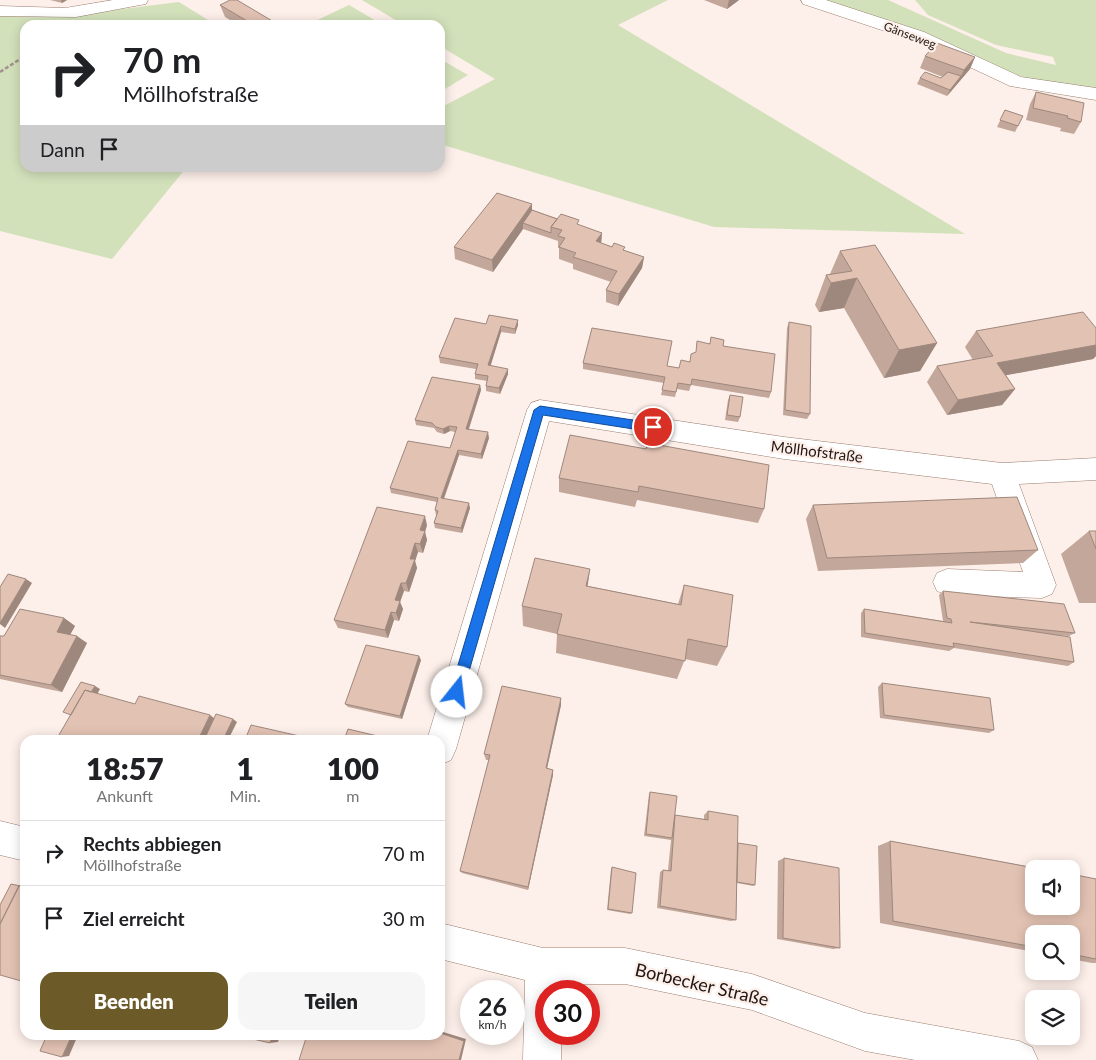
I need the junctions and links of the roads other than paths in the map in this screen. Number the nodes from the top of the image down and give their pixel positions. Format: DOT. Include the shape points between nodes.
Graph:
graph roads {
  1 [pos="140,0"];
  2 [pos="809,0"];
  3 [pos="0,11"];
  4 [pos="1096,94"];
  5 [pos="1096,469"];
  6 [pos="1002,474"];
  7 [pos="947,582"];
  8 [pos="444,735"];
  9 [pos="0,838"];
  10 [pos="20,843"];
  11 [pos="445,942"];
  12 [pos="543,966"];
  13 [pos="542,1060"];
  14 [pos="1019,1060"];
  1 -- 3 [label="street" via="71,12"];
  2 -- 4 [label="street, Gänseweg" via="918,36 1017,82"];
  5 -- 6 [label="street, Möllhofstraße"];
  6 -- 7 [label="street" via="1042,585"];
  6 -- 8 [label="street, Möllhofstraße" via="784,448 540,410"];
  9 -- 10 [label="street"];
  11 -- 12 [label="street, Borbecker Straße"];
  12 -- 13 [label="street"];
  12 -- 14 [label="street, Borbecker Straße" via="625,966 752,992 864,1032"];
}
